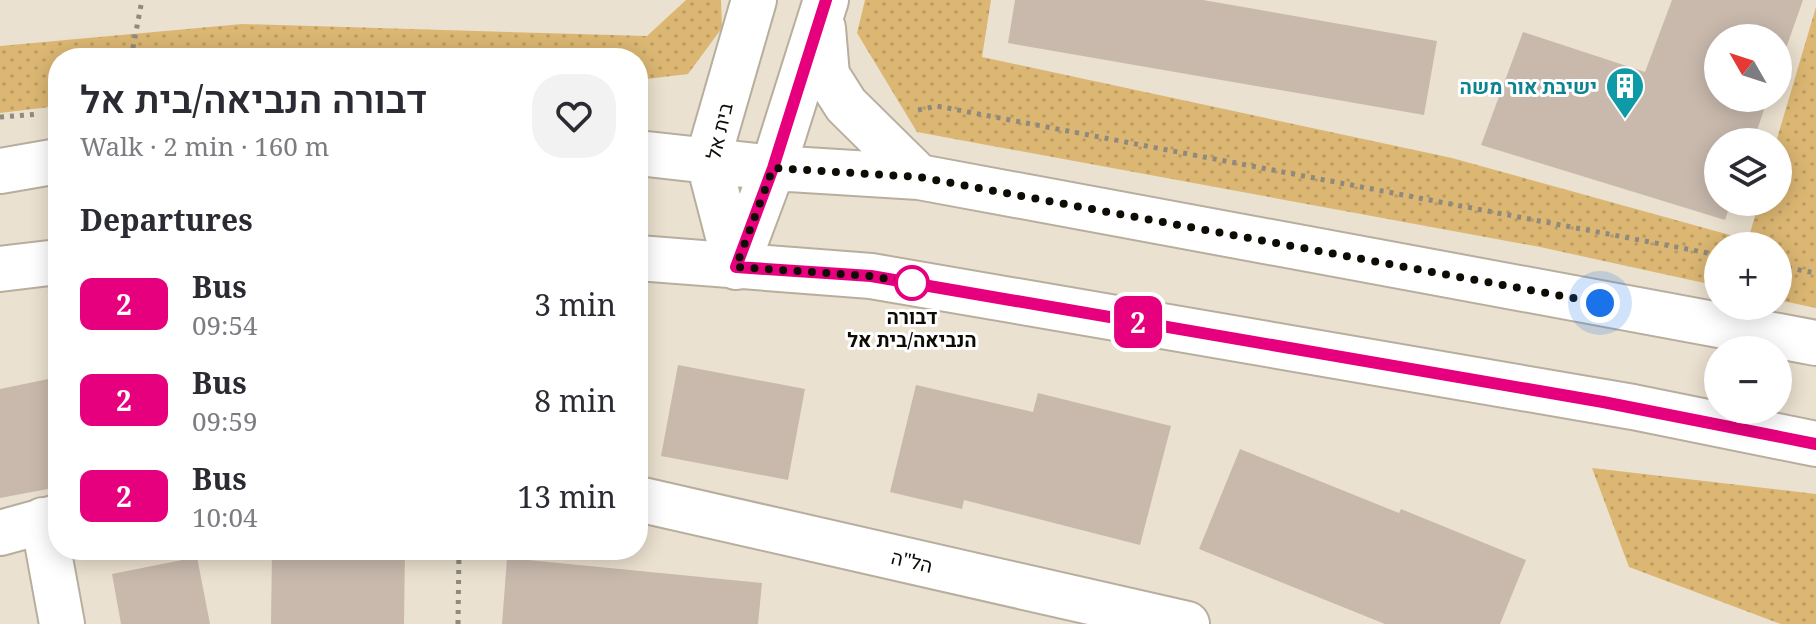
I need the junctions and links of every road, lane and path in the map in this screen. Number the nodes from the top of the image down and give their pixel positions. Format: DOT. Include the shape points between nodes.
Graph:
graph roads {
  1 [pos="142,0"];
  2 [pos="754,0"];
  3 [pos="824,8"];
  4 [pos="133,48"];
  5 [pos="42,114"];
  6 [pos="0,117"];
  7 [pos="864,122"];
  8 [pos="648,154"];
  9 [pos="708,159"];
  10 [pos="48,163"];
  11 [pos="773,168"];
  12 [pos="0,171"];
  13 [pos="919,177"];
  14 [pos="1704,252"];
  15 [pos="648,259"];
  16 [pos="48,263"];
  17 [pos="736,267"];
  18 [pos="0,269"];
  19 [pos="1792,269"];
  20 [pos="1816,273"];
  21 [pos="1816,343"];
  22 [pos="1816,444"];
  23 [pos="648,501"];
  24 [pos="48,520"];
  25 [pos="0,533"];
  26 [pos="55,560"];
  27 [pos="459,560"];
  28 [pos="62,624"];
  29 [pos="458,624"];
  30 [pos="1187,624"];
  1 -- 4 [label="path"];
  2 -- 9 [label="street, בית אל"];
  3 -- 7 [label="street" via="827,75"];
  3 -- 11 [label="street"];
  5 -- 6 [label="path"];
  7 -- 13 [label="street"];
  7 -- 14 [label="path" via="937,106"];
  8 -- 9 [label="street"];
  9 -- 11 [label="street"];
  9 -- 17 [label="street, בית אל"];
  10 -- 12 [label="street"];
  11 -- 13 [label="street"];
  11 -- 17 [label="street"];
  13 -- 21 [label="street"];
  15 -- 17 [label="street"];
  16 -- 18 [label="street"];
  17 -- 22 [label="street" via="871,276 1618,404"];
  19 -- 20 [label="path"];
  23 -- 30 [label="street, הל\"ה"];
  24 -- 25 [label="street"];
  26 -- 28 [label="street"];
  27 -- 29 [label="path"];
}
